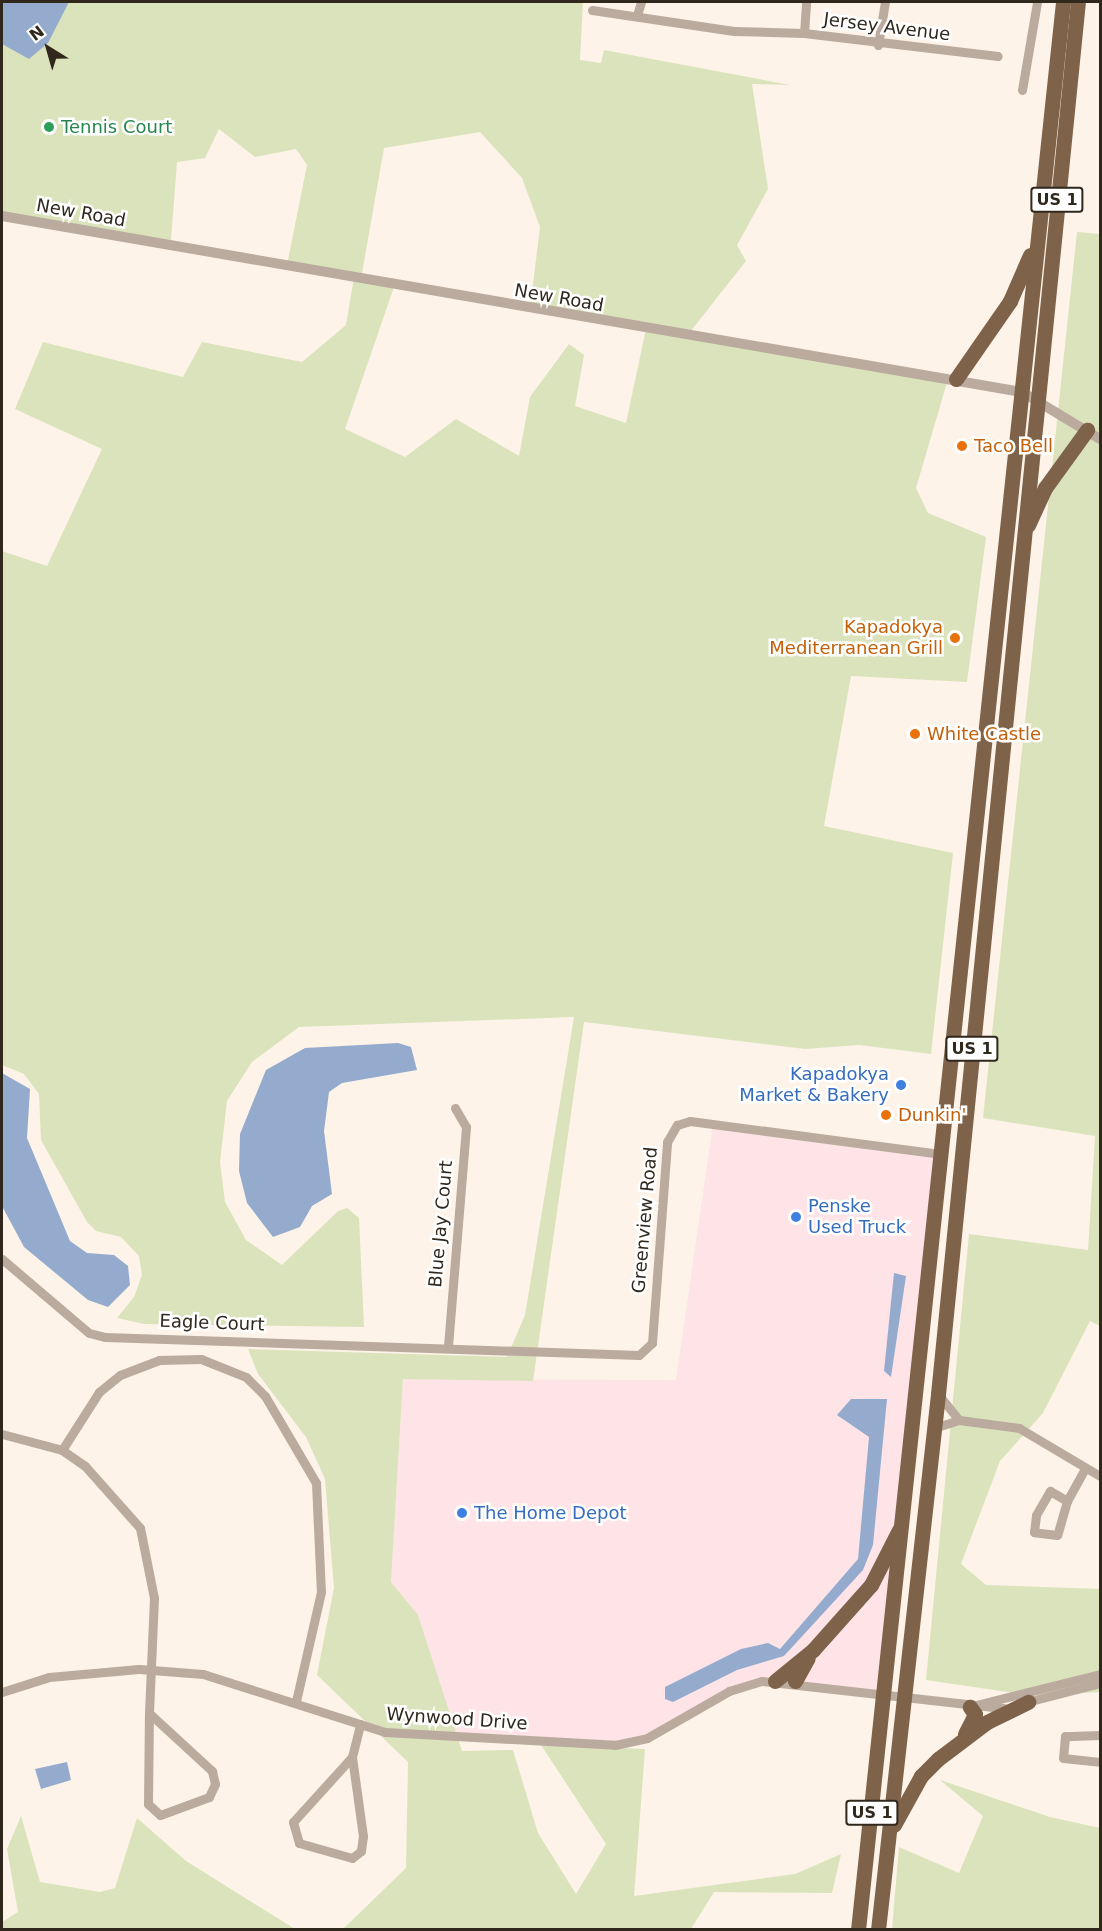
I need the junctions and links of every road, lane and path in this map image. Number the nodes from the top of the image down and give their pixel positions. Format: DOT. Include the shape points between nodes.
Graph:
graph roads {
  1 [pos="641,2"];
  2 [pos="806,2"];
  3 [pos="885,2"];
  4 [pos="1037,2"];
  5 [pos="1063,2"];
  6 [pos="1078,2"];
  7 [pos="592,10"];
  8 [pos="637,15"];
  9 [pos="804,33"];
  10 [pos="879,45"];
  11 [pos="998,56"];
  12 [pos="1022,90"];
  13 [pos="2,216"];
  14 [pos="1039,230"];
  15 [pos="956,379"];
  16 [pos="1029,395"];
  17 [pos="1087,430"];
  18 [pos="1101,439"];
  19 [pos="1021,551"];
  20 [pos="455,1108"];
  21 [pos="942,1154"];
  22 [pos="3,1263"];
  23 [pos="448,1346"];
  24 [pos="938,1394"];
  25 [pos="959,1420"];
  26 [pos="934,1428"];
  27 [pos="2,1434"];
  28 [pos="62,1450"];
  29 [pos="1084,1470"];
  30 [pos="1101,1476"];
  31 [pos="1067,1501"];
  32 [pos="905,1517"];
  33 [pos="813,1650"];
  34 [pos="152,1671"];
  35 [pos="1101,1674"];
  36 [pos="775,1681"];
  37 [pos="795,1682"];
  38 [pos="1101,1683"];
  39 [pos="2,1692"];
  40 [pos="886,1696"];
  41 [pos="905,1699"];
  42 [pos="296,1701"];
  43 [pos="1028,1702"];
  44 [pos="970,1707"];
  45 [pos="149,1713"];
  46 [pos="360,1724"];
  47 [pos="1101,1736"];
  48 [pos="959,1741"];
  49 [pos="352,1757"];
  50 [pos="1101,1762"];
  51 [pos="887,1841"];
  52 [pos="858,1929"];
  53 [pos="878,1929"];
  1 -- 8 [label="street"];
  2 -- 9 [label="street"];
  3 -- 10 [label="street"];
  4 -- 12 [label="street"];
  5 -- 14 [label="highway, US 1"];
  6 -- 16 [label="highway, US 1"];
  7 -- 8 [label="street, Jersey Avenue"];
  8 -- 9 [label="street, Jersey Avenue" via="735,31"];
  9 -- 10 [label="street, Jersey Avenue"];
  10 -- 11 [label="street, Jersey Avenue"];
  13 -- 15 [label="street, New Road"];
  14 -- 15 [label="highway" via="1018,288"];
  14 -- 16 [label="highway, US 1"];
  15 -- 16 [label="street, New Road"];
  16 -- 17 [label="street, New Road"];
  16 -- 19 [label="highway, US 1"];
  16 -- 21 [label="highway, US 1"];
  17 -- 18 [label="street, New Road"];
  17 -- 19 [label="highway" via="1045,488"];
  19 -- 24 [label="highway, US 1"];
  20 -- 23 [label="street, Blue Jay Court" via="466,1127"];
  21 -- 23 [label="street, Greenview Road" via="684,1122 667,1142 652,1343 646,1351 631,1356"];
  21 -- 32 [label="highway, US 1"];
  22 -- 23 [label="street, Eagle Court" via="89,1334 105,1337"];
  24 -- 25 [label="street"];
  24 -- 26 [label="highway, US 1"];
  25 -- 26 [label="street"];
  25 -- 29 [label="street" via="1019,1428"];
  26 -- 41 [label="highway, US 1"];
  27 -- 28 [label="street"];
  28 -- 34 [label="street" via="107,1484 140,1528 154,1586"];
  28 -- 42 [label="street" via="99,1392 120,1375 159,1360 201,1359 246,1377 265,1396 294,1438 317,1495 321,1592"];
  29 -- 30 [label="street"];
  29 -- 31 [label="street"];
  31 -- 31 [label="street" via="1057,1535 1034,1532 1036,1515 1050,1491"];
  32 -- 33 [label="highway" via="870,1585"];
  32 -- 40 [label="highway, US 1"];
  33 -- 36 [label="highway"];
  33 -- 37 [label="highway"];
  34 -- 39 [label="street, Wynwood Drive" via="49,1677"];
  34 -- 42 [label="street, Wynwood Drive" via="203,1674"];
  34 -- 45 [label="street"];
  35 -- 44 [label="street" via="996,1696"];
  36 -- 37 [label="street, Wynwood Drive"];
  36 -- 46 [label="street, Wynwood Drive" via="729,1691 658,1733 615,1745 385,1732"];
  37 -- 40 [label="street, Wynwood Drive"];
  38 -- 43 [label="street, Wynwood Drive"];
  40 -- 41 [label="street, Wynwood Drive"];
  40 -- 52 [label="highway, US 1"];
  41 -- 44 [label="street, Wynwood Drive"];
  41 -- 51 [label="highway, US 1"];
  42 -- 46 [label="street, Wynwood Drive"];
  43 -- 44 [label="street, Wynwood Drive" via="994,1710"];
  43 -- 48 [label="highway"];
  44 -- 48 [label="highway" via="972,1727"];
  45 -- 45 [label="street" via="148,1804 160,1815 209,1797 215,1784 212,1771"];
  46 -- 49 [label="street"];
  47 -- 50 [label="street" via="1065,1736 1063,1758"];
  48 -- 51 [label="highway" via="921,1776"];
  49 -- 49 [label="street" via="293,1822 299,1843 352,1858 362,1851"];
  51 -- 53 [label="highway, US 1"];
}
